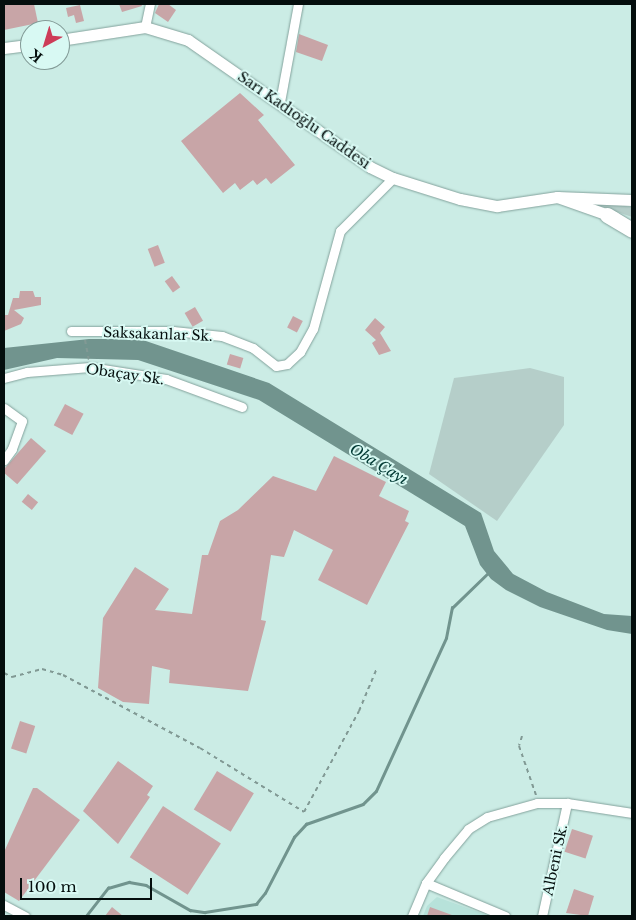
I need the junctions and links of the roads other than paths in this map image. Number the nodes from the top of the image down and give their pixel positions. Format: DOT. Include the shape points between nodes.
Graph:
graph roads {
  1 [pos="150,4"];
  2 [pos="298,4"];
  3 [pos="145,27"];
  4 [pos="70,38"];
  5 [pos="20,46"];
  6 [pos="4,48"];
  7 [pos="280,102"];
  8 [pos="393,178"];
  9 [pos="557,197"];
  10 [pos="632,200"];
  11 [pos="607,215"];
  12 [pos="632,223"];
  13 [pos="632,230"];
  14 [pos="71,331"];
  15 [pos="4,378"];
  16 [pos="242,407"];
  17 [pos="4,408"];
  18 [pos="4,460"];
  19 [pos="567,803"];
  20 [pos="632,813"];
  21 [pos="426,883"];
  22 [pos="4,906"];
  23 [pos="24,916"];
  24 [pos="412,916"];
  25 [pos="505,916"];
  26 [pos="542,916"];
  1 -- 3 [label="street"];
  2 -- 7 [label="street"];
  3 -- 4 [label="street"];
  3 -- 7 [label="street, Sarı Kadıoğlu Caddesi" via="188,40"];
  5 -- 6 [label="street"];
  7 -- 8 [label="street, Sarı Kadıoğlu Caddesi" via="370,167"];
  8 -- 9 [label="street, Sarı Kadıoğlu Caddesi" via="460,200 498,206 530,204"];
  8 -- 14 [label="street, Saksakanlar Sk." via="340,230 313,329 300,352 287,364 276,366 253,348 222,336 173,331"];
  9 -- 10 [label="street, Sarı Kadıoğlu Caddesi"];
  9 -- 11 [label="street"];
  11 -- 12 [label="street"];
  11 -- 13 [label="highway"];
  15 -- 16 [label="street, Obaçay Sk." via="27,372 90,367 166,379"];
  17 -- 18 [label="street" via="22,422 12,450"];
  19 -- 20 [label="street, Albeni Sk."];
  19 -- 21 [label="street, Albeni Sk." via="537,803 487,817 468,829"];
  19 -- 26 [label="street, Albeni Sk."];
  21 -- 24 [label="street, Albeni Sk."];
  21 -- 25 [label="street"];
  22 -- 23 [label="street"];
}
